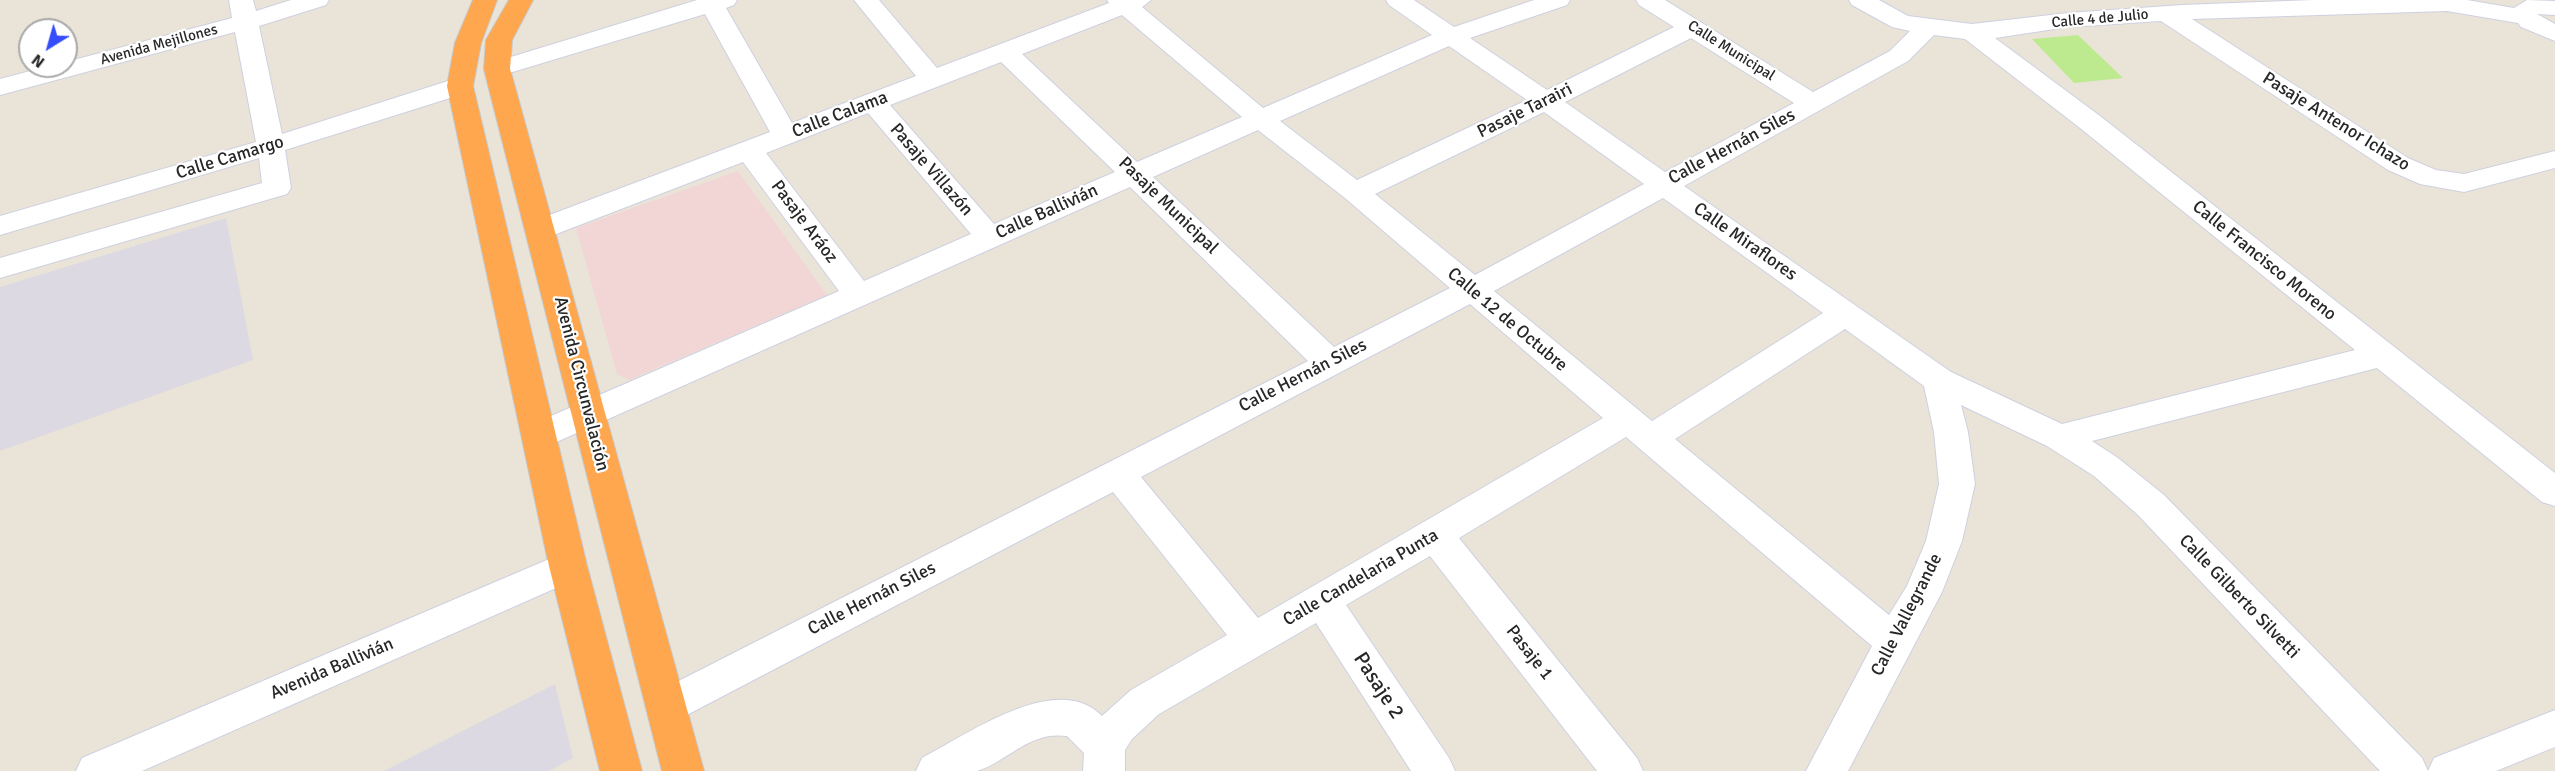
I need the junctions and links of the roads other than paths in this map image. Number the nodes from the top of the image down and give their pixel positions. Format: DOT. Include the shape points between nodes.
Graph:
graph roads {
  1 [pos="317,0"];
  2 [pos="485,0"];
  3 [pos="521,0"];
  4 [pos="866,0"];
  5 [pos="1398,0"];
  6 [pos="1558,0"];
  7 [pos="1648,0"];
  8 [pos="1861,0"];
  9 [pos="2495,0"];
  10 [pos="715,1"];
  11 [pos="1128,2"];
  12 [pos="2555,8"];
  13 [pos="243,11"];
  14 [pos="2166,13"];
  15 [pos="2524,14"];
  16 [pos="1694,27"];
  17 [pos="1928,27"];
  18 [pos="1972,32"];
  19 [pos="2555,33"];
  20 [pos="1450,36"];
  21 [pos="1006,52"];
  22 [pos="497,69"];
  23 [pos="933,80"];
  24 [pos="460,86"];
  25 [pos="0,87"];
  26 [pos="1546,101"];
  27 [pos="873,102"];
  28 [pos="1814,104"];
  29 [pos="1259,118"];
  30 [pos="786,135"];
  31 [pos="271,146"];
  32 [pos="749,150"];
  33 [pos="2555,159"];
  34 [pos="1134,173"];
  35 [pos="1662,184"];
  36 [pos="1355,192"];
  37 [pos="0,226"];
  38 [pos="541,229"];
  39 [pos="989,237"];
  40 [pos="0,268"];
  41 [pos="1472,290"];
  42 [pos="858,295"];
  43 [pos="1846,313"];
  44 [pos="2382,355"];
  45 [pos="1329,362"];
  46 [pos="1939,380"];
  47 [pos="1975,397"];
  48 [pos="588,414"];
  49 [pos="1638,430"];
  50 [pos="540,435"];
  51 [pos="2059,437"];
  52 [pos="1117,472"];
  53 [pos="2555,492"];
  54 [pos="1435,535"];
  55 [pos="568,566"];
  56 [pos="1322,601"];
  57 [pos="1253,640"];
  58 [pos="1893,642"];
  59 [pos="667,706"];
  60 [pos="2555,728"];
  61 [pos="1104,759"];
  62 [pos="97,771"];
  63 [pos="621,771"];
  64 [pos="683,771"];
  65 [pos="937,771"];
  66 [pos="1434,771"];
  67 [pos="1622,771"];
  68 [pos="1827,771"];
  69 [pos="2407,771"];
  70 [pos="2449,771"];
  1 -- 13 [label="street, Avenida Mejillones"];
  2 -- 24 [label="highway" via="468,43"];
  3 -- 22 [label="highway, Avenida Circunvalación" via="499,40"];
  4 -- 23 [label="street"];
  5 -- 20 [label="street, Calle Miraflores"];
  6 -- 20 [label="street, Calle Ballivián"];
  7 -- 16 [label="street, Calle Municipal"];
  8 -- 17 [label="street, Calle 4 de Julio" via="1901,21"];
  9 -- 15 [label="street"];
  10 -- 22 [label="street"];
  10 -- 30 [label="street"];
  11 -- 21 [label="street, Calle Calama"];
  11 -- 29 [label="street, Calle 12 de Octubre"];
  12 -- 15 [label="street" via="2532,6"];
  13 -- 25 [label="street, Avenida Mejillones"];
  13 -- 31 [label="street"];
  14 -- 15 [label="street, Calle 4 de Julio" via="2447,4"];
  14 -- 18 [label="street, Calle 4 de Julio"];
  14 -- 33 [label="street, Pasaje Antenor Ichazo" via="2398,164 2430,178 2464,183"];
  15 -- 19 [label="street" via="2538,27"];
  16 -- 26 [label="street, Pasaje Tarairi"];
  16 -- 28 [label="street, Calle Municipal"];
  17 -- 18 [label="street, Calle 4 de Julio"];
  17 -- 28 [label="street, Calle Hernán Siles" via="1899,56"];
  18 -- 44 [label="street, Calle Francisco Moreno"];
  20 -- 26 [label="street, Calle Miraflores"];
  20 -- 29 [label="street, Calle Ballivián"];
  21 -- 23 [label="street, Calle Calama"];
  21 -- 34 [label="street, Pasaje Municipal"];
  22 -- 38 [label="highway, Avenida Circunvalación"];
  23 -- 27 [label="street, Calle Calama"];
  24 -- 31 [label="street, Calle Camargo"];
  24 -- 50 [label="highway"];
  26 -- 35 [label="street, Calle Miraflores"];
  26 -- 36 [label="street, Pasaje Tarairi"];
  27 -- 30 [label="street, Calle Calama"];
  27 -- 39 [label="street, Pasaje Villazón"];
  28 -- 35 [label="street, Calle Hernán Siles"];
  29 -- 34 [label="street, Calle Ballivián"];
  29 -- 36 [label="street, Calle 12 de Octubre"];
  30 -- 32 [label="street, Calle Calama"];
  31 -- 37 [label="street, Calle Camargo"];
  31 -- 40 [label="street" via="277,188"];
  32 -- 38 [label="street, Calle Calama"];
  32 -- 42 [label="street, Pasaje Aráoz"];
  34 -- 39 [label="street, Calle Ballivián"];
  34 -- 45 [label="street, Pasaje Municipal"];
  35 -- 41 [label="street, Calle Hernán Siles"];
  35 -- 43 [label="street, Calle Miraflores"];
  36 -- 41 [label="street, Calle 12 de Octubre"];
  38 -- 48 [label="highway, Avenida Circunvalación"];
  39 -- 42 [label="street, Calle Ballivián"];
  41 -- 45 [label="street, Calle Hernán Siles"];
  41 -- 49 [label="street, Calle 12 de Octubre"];
  42 -- 48 [label="street, Calle Ballivián"];
  43 -- 46 [label="street, Calle Miraflores"];
  43 -- 49 [label="street, Calle Candelaria Punta"];
  44 -- 51 [label="street"];
  44 -- 53 [label="street, Calle Francisco Moreno"];
  45 -- 52 [label="street, Calle Hernán Siles"];
  46 -- 47 [label="street, Calle Miraflores"];
  46 -- 58 [label="street, Calle Vallegrande" via="1957,484 1944,541 1923,592"];
  47 -- 51 [label="street, Calle Gilberto Silvetti"];
  48 -- 50 [label="street, Calle Ballivián"];
  48 -- 59 [label="highway, Avenida Circunvalación"];
  49 -- 54 [label="street, Calle Candelaria Punta"];
  49 -- 58 [label="street, Calle 12 de Octubre"];
  50 -- 55 [label="highway"];
  51 -- 69 [label="street, Calle Gilberto Silvetti" via="2106,467 2151,506"];
  52 -- 57 [label="street"];
  52 -- 59 [label="street, Calle Hernán Siles"];
  54 -- 56 [label="street, Calle Candelaria Punta"];
  54 -- 67 [label="street, Pasaje 1"];
  55 -- 62 [label="street, Avenida Ballivián"];
  55 -- 63 [label="highway"];
  56 -- 57 [label="street, Calle Candelaria Punta"];
  56 -- 66 [label="street, Pasaje 2"];
  57 -- 61 [label="street, Calle Candelaria Punta" via="1145,702 1118,726"];
  58 -- 68 [label="street, Calle Vallegrande"];
  59 -- 64 [label="highway, Avenida Circunvalación"];
  60 -- 70 [label="street"];
  61 -- 65 [label="street" via="1078,719 1060,717 1033,720"];
}
